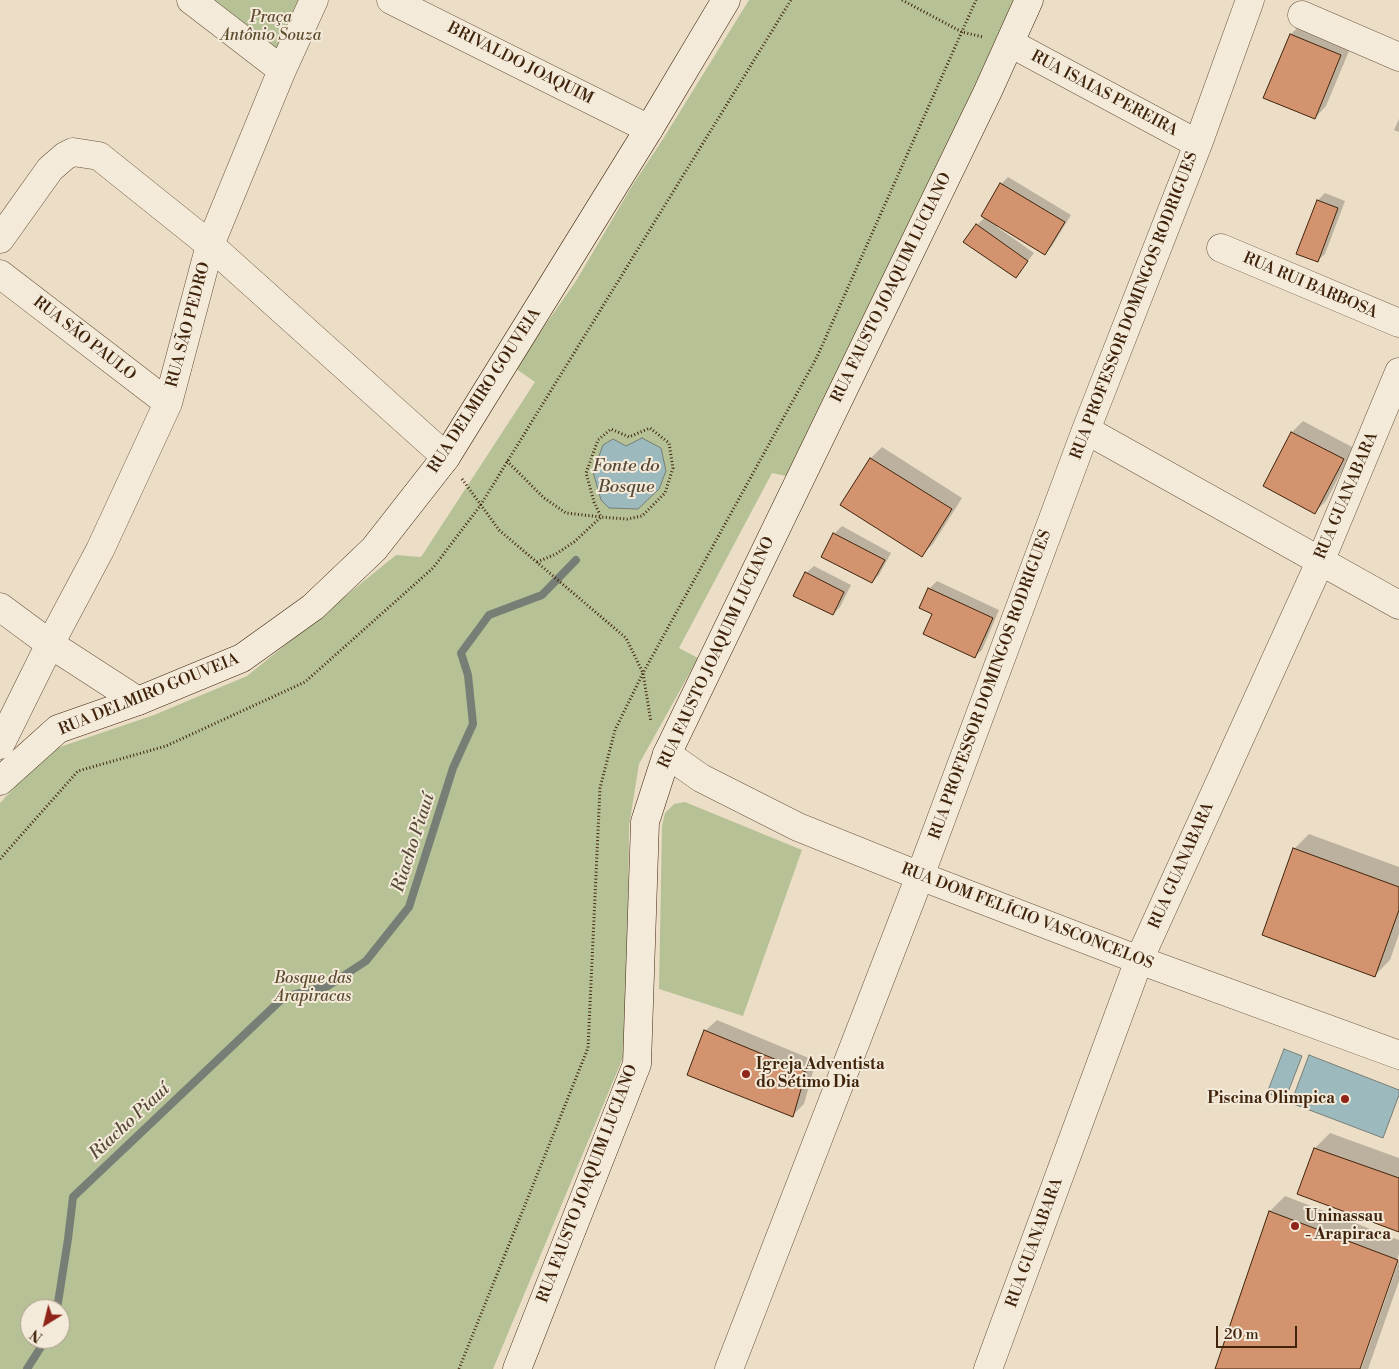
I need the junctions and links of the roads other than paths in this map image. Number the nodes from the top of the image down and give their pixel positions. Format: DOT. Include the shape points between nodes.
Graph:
graph roads {
  1 [pos="191,0"];
  2 [pos="314,0"];
  3 [pos="391,0"];
  4 [pos="726,0"];
  5 [pos="1029,0"];
  6 [pos="1250,0"];
  7 [pos="1302,16"];
  8 [pos="1010,43"];
  9 [pos="1399,56"];
  10 [pos="282,70"];
  11 [pos="649,129"];
  12 [pos="1198,144"];
  13 [pos="0,240"];
  14 [pos="210,246"];
  15 [pos="1221,248"];
  16 [pos="0,274"];
  17 [pos="1399,323"];
  18 [pos="1399,372"];
  19 [pos="168,403"];
  20 [pos="1086,430"];
  21 [pos="446,457"];
  22 [pos="1320,562"];
  23 [pos="1399,605"];
  24 [pos="0,607"];
  25 [pos="50,644"];
  26 [pos="138,701"];
  27 [pos="0,745"];
  28 [pos="667,754"];
  29 [pos="0,781"];
  30 [pos="920,876"];
  31 [pos="1139,960"];
  32 [pos="1399,1055"];
  33 [pos="516,1369"];
  34 [pos="729,1369"];
  35 [pos="988,1369"];
  1 -- 10 [label="street"];
  2 -- 10 [label="street, RUA SÃO PEDRO"];
  3 -- 11 [label="street, BRIVALDO JOAQUIM"];
  4 -- 11 [label="street, RUA DELMIRO GOUVEIA"];
  5 -- 8 [label="street, RUA FAUSTO JOAQUIM LUCIANO"];
  6 -- 12 [label="street, RUA PROFESSOR DOMINGOS RODRIGUES"];
  7 -- 9 [label="street"];
  8 -- 12 [label="street, RUA ISAIAS PEREIRA"];
  8 -- 28 [label="street, RUA FAUSTO JOAQUIM LUCIANO"];
  10 -- 14 [label="street, RUA SÃO PEDRO"];
  11 -- 21 [label="street, RUA DELMIRO GOUVEIA"];
  12 -- 20 [label="street, RUA PROFESSOR DOMINGOS RODRIGUES"];
  13 -- 14 [label="street" via="50,169 73,152 99,156"];
  14 -- 19 [label="street, RUA SÃO PEDRO"];
  14 -- 21 [label="street"];
  15 -- 17 [label="street, RUA RUI BARBOSA"];
  16 -- 19 [label="street, RUA SÃO PAULO"];
  18 -- 22 [label="street, RUA GUANABARA"];
  19 -- 25 [label="street, RUA SÃO PEDRO" via="100,550"];
  20 -- 22 [label="street"];
  20 -- 30 [label="street, RUA PROFESSOR DOMINGOS RODRIGUES"];
  21 -- 26 [label="street, RUA DELMIRO GOUVEIA" via="374,549 313,607 242,658"];
  22 -- 23 [label="street"];
  22 -- 31 [label="street, RUA GUANABARA"];
  24 -- 25 [label="street"];
  25 -- 26 [label="street"];
  25 -- 27 [label="street, RUA SÃO PEDRO"];
  26 -- 29 [label="street, RUA DELMIRO GOUVEIA" via="58,728"];
  28 -- 30 [label="street, RUA DOM FELÍCIO VASCONCELOS" via="701,778 798,827"];
  28 -- 33 [label="street, RUA FAUSTO JOAQUIM LUCIANO" via="645,822 637,1064"];
  30 -- 31 [label="street, RUA DOM FELÍCIO VASCONCELOS"];
  30 -- 34 [label="street, RUA PROFESSOR DOMINGOS RODRIGUES"];
  31 -- 32 [label="street, RUA DOM FELÍCIO VASCONCELOS"];
  31 -- 35 [label="street, RUA GUANABARA"];
}
